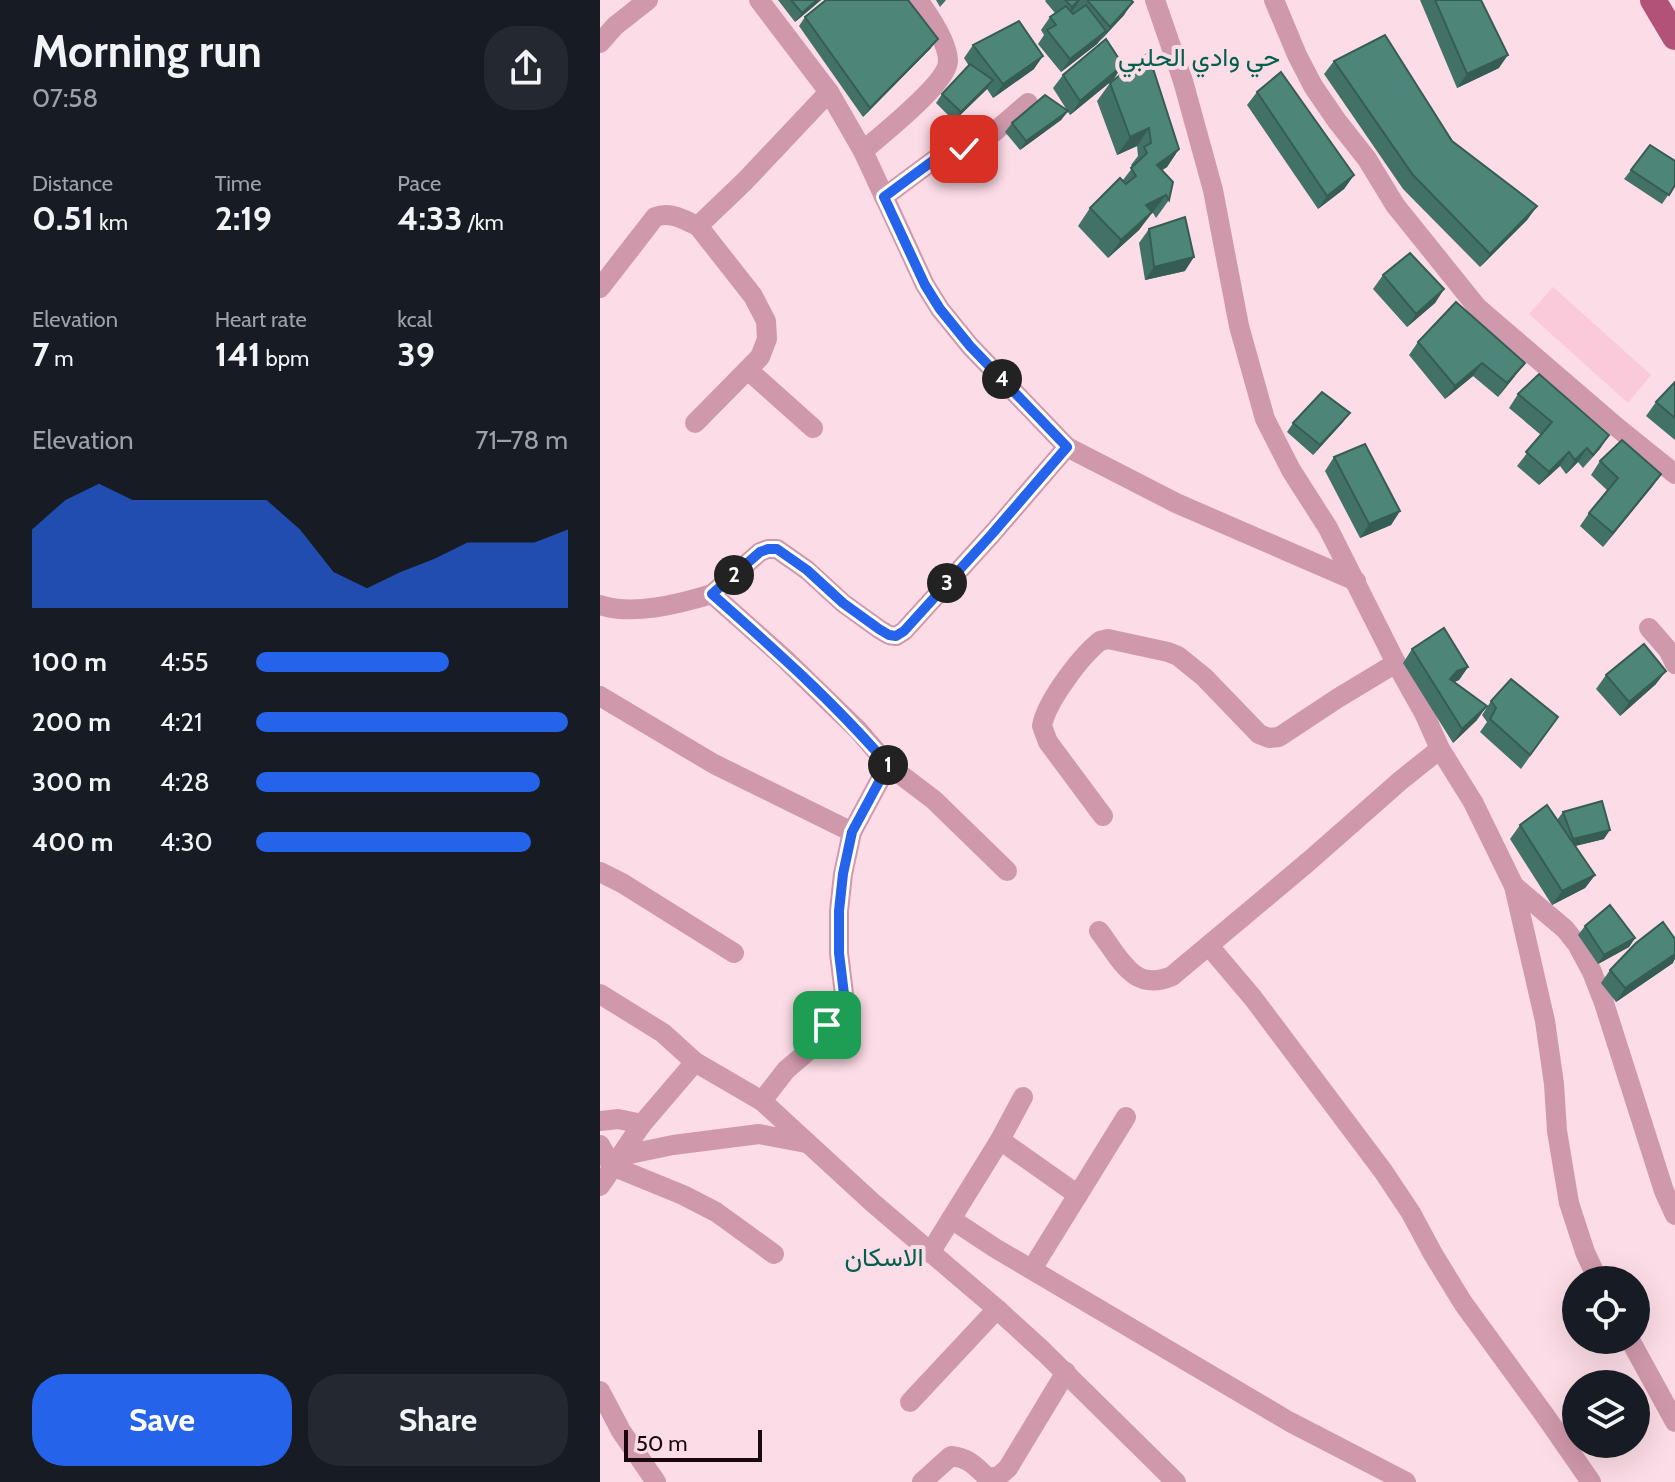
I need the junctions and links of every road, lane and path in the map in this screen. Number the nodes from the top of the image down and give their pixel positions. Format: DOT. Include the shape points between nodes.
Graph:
graph roads {
  1 [pos="648,0"];
  2 [pos="759,0"];
  3 [pos="918,0"];
  4 [pos="1155,0"];
  5 [pos="1274,0"];
  6 [pos="1653,0"];
  7 [pos="1675,37"];
  8 [pos="600,43"];
  9 [pos="829,92"];
  10 [pos="1028,103"];
  11 [pos="863,151"];
  12 [pos="884,197"];
  13 [pos="698,226"];
  14 [pos="600,288"];
  15 [pos="748,370"];
  16 [pos="695,423"];
  17 [pos="813,428"];
  18 [pos="1067,447"];
  19 [pos="1675,474"];
  20 [pos="1356,581"];
  21 [pos="712,594"];
  22 [pos="600,605"];
  23 [pos="1649,628"];
  24 [pos="1396,663"];
  25 [pos="1675,664"];
  26 [pos="600,696"];
  27 [pos="1440,749"];
  28 [pos="888,765"];
  29 [pos="1103,816"];
  30 [pos="852,832"];
  31 [pos="1007,871"];
  32 [pos="600,872"];
  33 [pos="1514,886"];
  34 [pos="1099,931"];
  35 [pos="1209,946"];
  36 [pos="734,953"];
  37 [pos="600,994"];
  38 [pos="695,1062"];
  39 [pos="1023,1097"];
  40 [pos="762,1101"];
  41 [pos="1126,1117"];
  42 [pos="600,1121"];
  43 [pos="642,1124"];
  44 [pos="1000,1140"];
  45 [pos="807,1144"];
  46 [pos="600,1145"];
  47 [pos="616,1161"];
  48 [pos="600,1186"];
  49 [pos="1078,1195"];
  50 [pos="1675,1215"];
  51 [pos="951,1219"];
  52 [pos="930,1253"];
  53 [pos="774,1254"];
  54 [pos="1592,1266"];
  55 [pos="1032,1269"];
  56 [pos="997,1309"];
  57 [pos="1638,1354"];
  58 [pos="1066,1372"];
  59 [pos="600,1391"];
  60 [pos="910,1402"];
  61 [pos="1675,1422"];
  62 [pos="656,1482"];
  63 [pos="922,1482"];
  64 [pos="1176,1482"];
  65 [pos="1406,1482"];
  66 [pos="1591,1482"];
  1 -- 8 [label="street"];
  2 -- 9 [label="street"];
  3 -- 11 [label="street" via="946,48 948,67 922,99"];
  4 -- 20 [label="street" via="1213,190 1239,326 1265,419"];
  5 -- 19 [label="street" via="1313,86 1395,205 1477,307"];
  6 -- 7 [label="main road"];
  9 -- 11 [label="street"];
  9 -- 13 [label="street"];
  10 -- 12 [label="street" via="986,139 942,154"];
  11 -- 12 [label="street"];
  12 -- 18 [label="street" via="940,309"];
  13 -- 14 [label="street" via="670,214 655,217"];
  13 -- 15 [label="street" via="766,321 765,348"];
  15 -- 16 [label="street"];
  15 -- 17 [label="street"];
  18 -- 20 [label="street" via="1190,510"];
  18 -- 21 [label="street" via="896,636 843,603 777,549 760,552"];
  20 -- 24 [label="street"];
  21 -- 22 [label="street" via="628,610"];
  21 -- 28 [label="street" via="784,658"];
  23 -- 25 [label="street"];
  24 -- 27 [label="street"];
  24 -- 29 [label="street" via="1279,737 1269,738 1178,656 1100,641 1048,705 1042,726 1048,742"];
  26 -- 30 [label="street" via="714,764"];
  27 -- 33 [label="street"];
  27 -- 35 [label="street"];
  28 -- 30 [label="street"];
  28 -- 31 [label="street" via="934,800"];
  30 -- 40 [label="street" via="839,911 844,994 807,1052"];
  32 -- 36 [label="street"];
  33 -- 50 [label="street" via="1565,929 1592,972"];
  33 -- 54 [label="street" via="1545,1021 1569,1203"];
  34 -- 35 [label="street" via="1133,975 1143,980 1158,982 1172,976"];
  35 -- 66 [label="street" via="1383,1171 1463,1303"];
  37 -- 38 [label="street" via="663,1033"];
  38 -- 40 [label="street"];
  38 -- 43 [label="street"];
  39 -- 44 [label="street"];
  40 -- 45 [label="street"];
  41 -- 49 [label="street"];
  42 -- 43 [label="street"];
  43 -- 47 [label="street"];
  44 -- 49 [label="street"];
  44 -- 51 [label="street"];
  45 -- 47 [label="street" via="759,1134 673,1145"];
  45 -- 52 [label="street"];
  46 -- 47 [label="street"];
  47 -- 48 [label="street"];
  47 -- 53 [label="street" via="716,1212"];
  49 -- 55 [label="street"];
  51 -- 52 [label="street"];
  51 -- 55 [label="street"];
  52 -- 56 [label="street"];
  55 -- 65 [label="street" via="1290,1422"];
  56 -- 58 [label="street"];
  56 -- 60 [label="street"];
  57 -- 61 [label="street"];
  58 -- 63 [label="street" via="999,1476 988,1478 963,1457 951,1456"];
  58 -- 64 [label="street"];
  59 -- 62 [label="street"];
}
